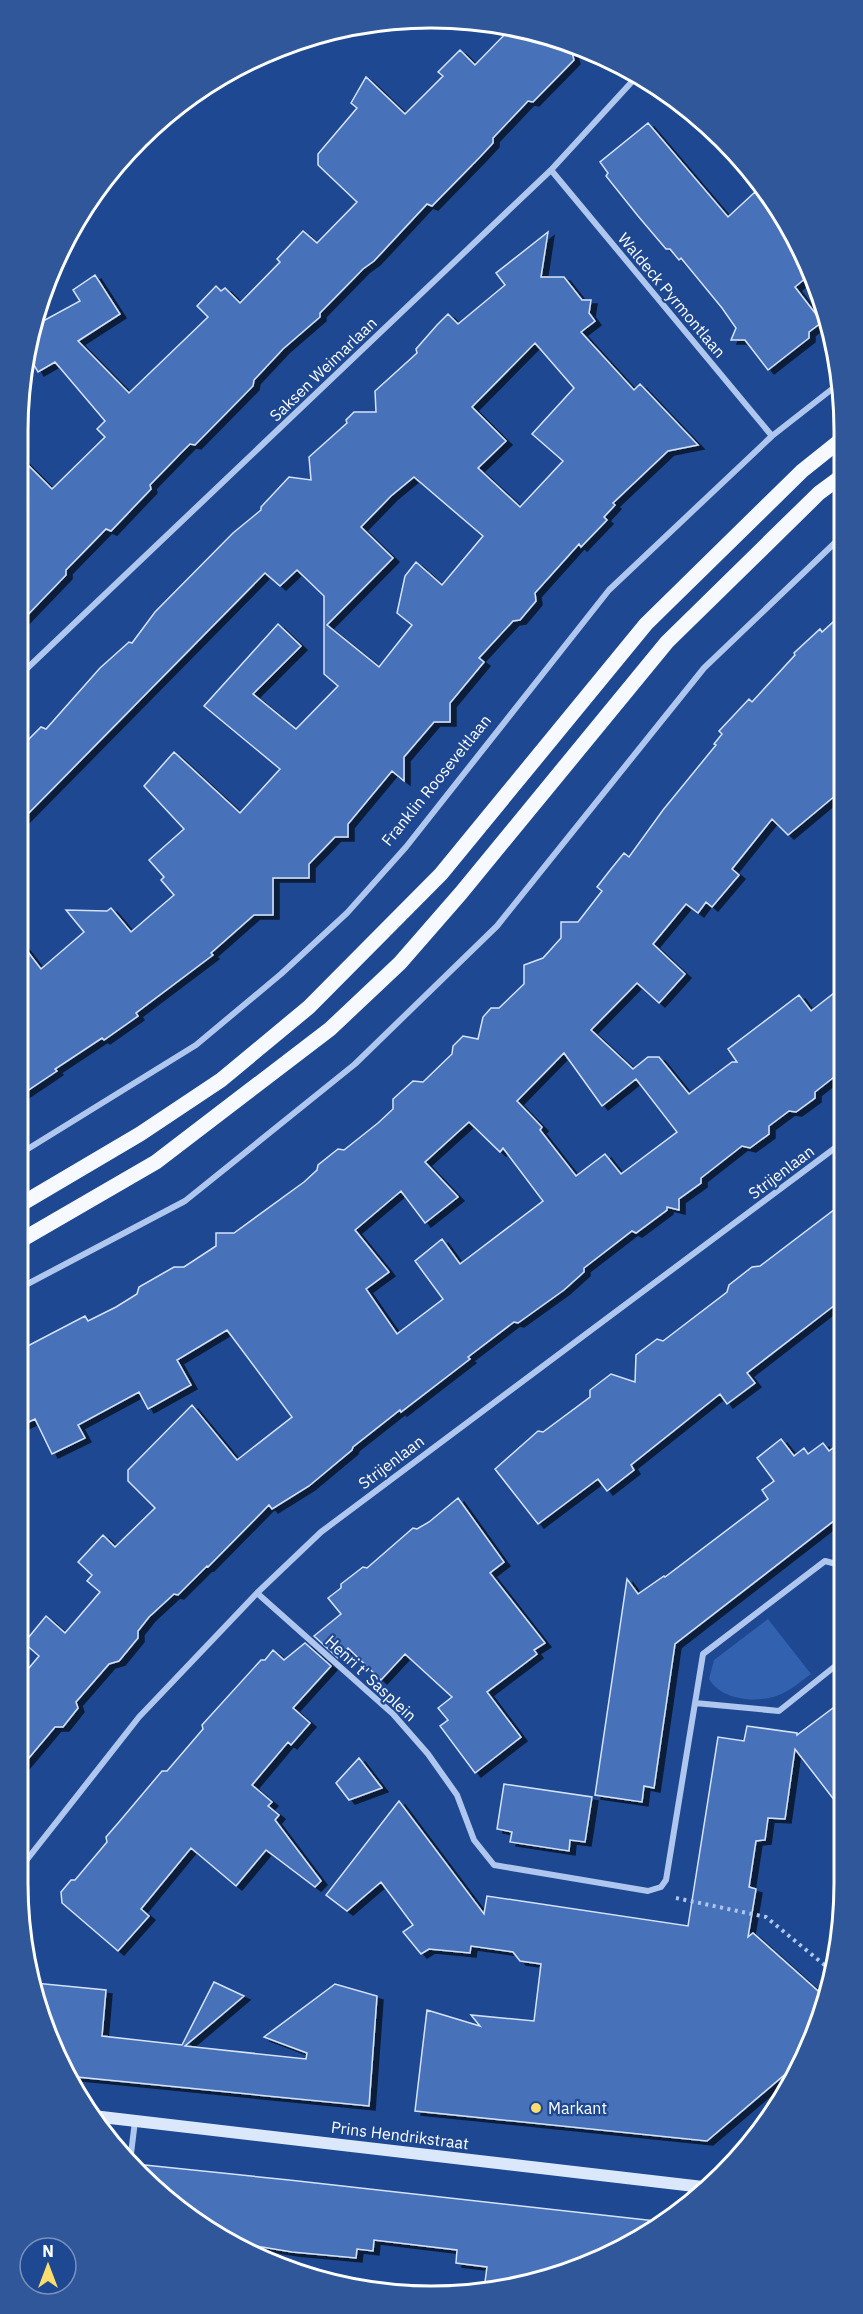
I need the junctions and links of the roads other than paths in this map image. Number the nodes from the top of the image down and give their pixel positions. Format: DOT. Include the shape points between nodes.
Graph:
graph roads {
  1 [pos="632,82"];
  2 [pos="551,170"];
  3 [pos="832,389"];
  4 [pos="772,436"];
  5 [pos="834,445"];
  6 [pos="834,482"];
  7 [pos="834,544"];
  8 [pos="28,667"];
  9 [pos="28,1149"];
  10 [pos="834,1149"];
  11 [pos="28,1200"];
  12 [pos="28,1236"];
  13 [pos="28,1284"];
  14 [pos="834,1563"];
  15 [pos="257,1593"];
  16 [pos="834,1667"];
  17 [pos="695,1703"];
  18 [pos="28,1858"];
  19 [pos="104,2117"];
  20 [pos="135,2121"];
  21 [pos="131,2151"];
  22 [pos="696,2186"];
  1 -- 2 [label="street, Saksen Weimarlaan"];
  2 -- 4 [label="street, Waldeck Pyrmontlaan"];
  2 -- 8 [label="street, Saksen Weimarlaan"];
  3 -- 4 [label="street, Franklin Rooseveltlaan"];
  4 -- 9 [label="street, Franklin Rooseveltlaan" via="609,590 406,847 347,913 196,1045"];
  5 -- 11 [label="main road" via="802,471 646,624 441,874 309,1007 221,1080 140,1134"];
  6 -- 12 [label="main road" via="668,642 454,902 400,963 330,1029 156,1162"];
  7 -- 13 [label="street" via="704,668 497,927 355,1064 184,1201"];
  10 -- 15 [label="street, Strijenlaan" via="321,1532"];
  14 -- 17 [label="street" via="825,1561 703,1654"];
  15 -- 17 [label="street, Henri t' Sasplein" via="393,1714 428,1754 457,1795 474,1840 494,1865 648,1891 661,1887 666,1880"];
  15 -- 18 [label="street, Strijenlaan" via="139,1717"];
  16 -- 17 [label="street" via="779,1711"];
  19 -- 20 [label="street, Prins Hendrikstraat"];
  20 -- 21 [label="street"];
  20 -- 22 [label="street, Prins Hendrikstraat"];
}
